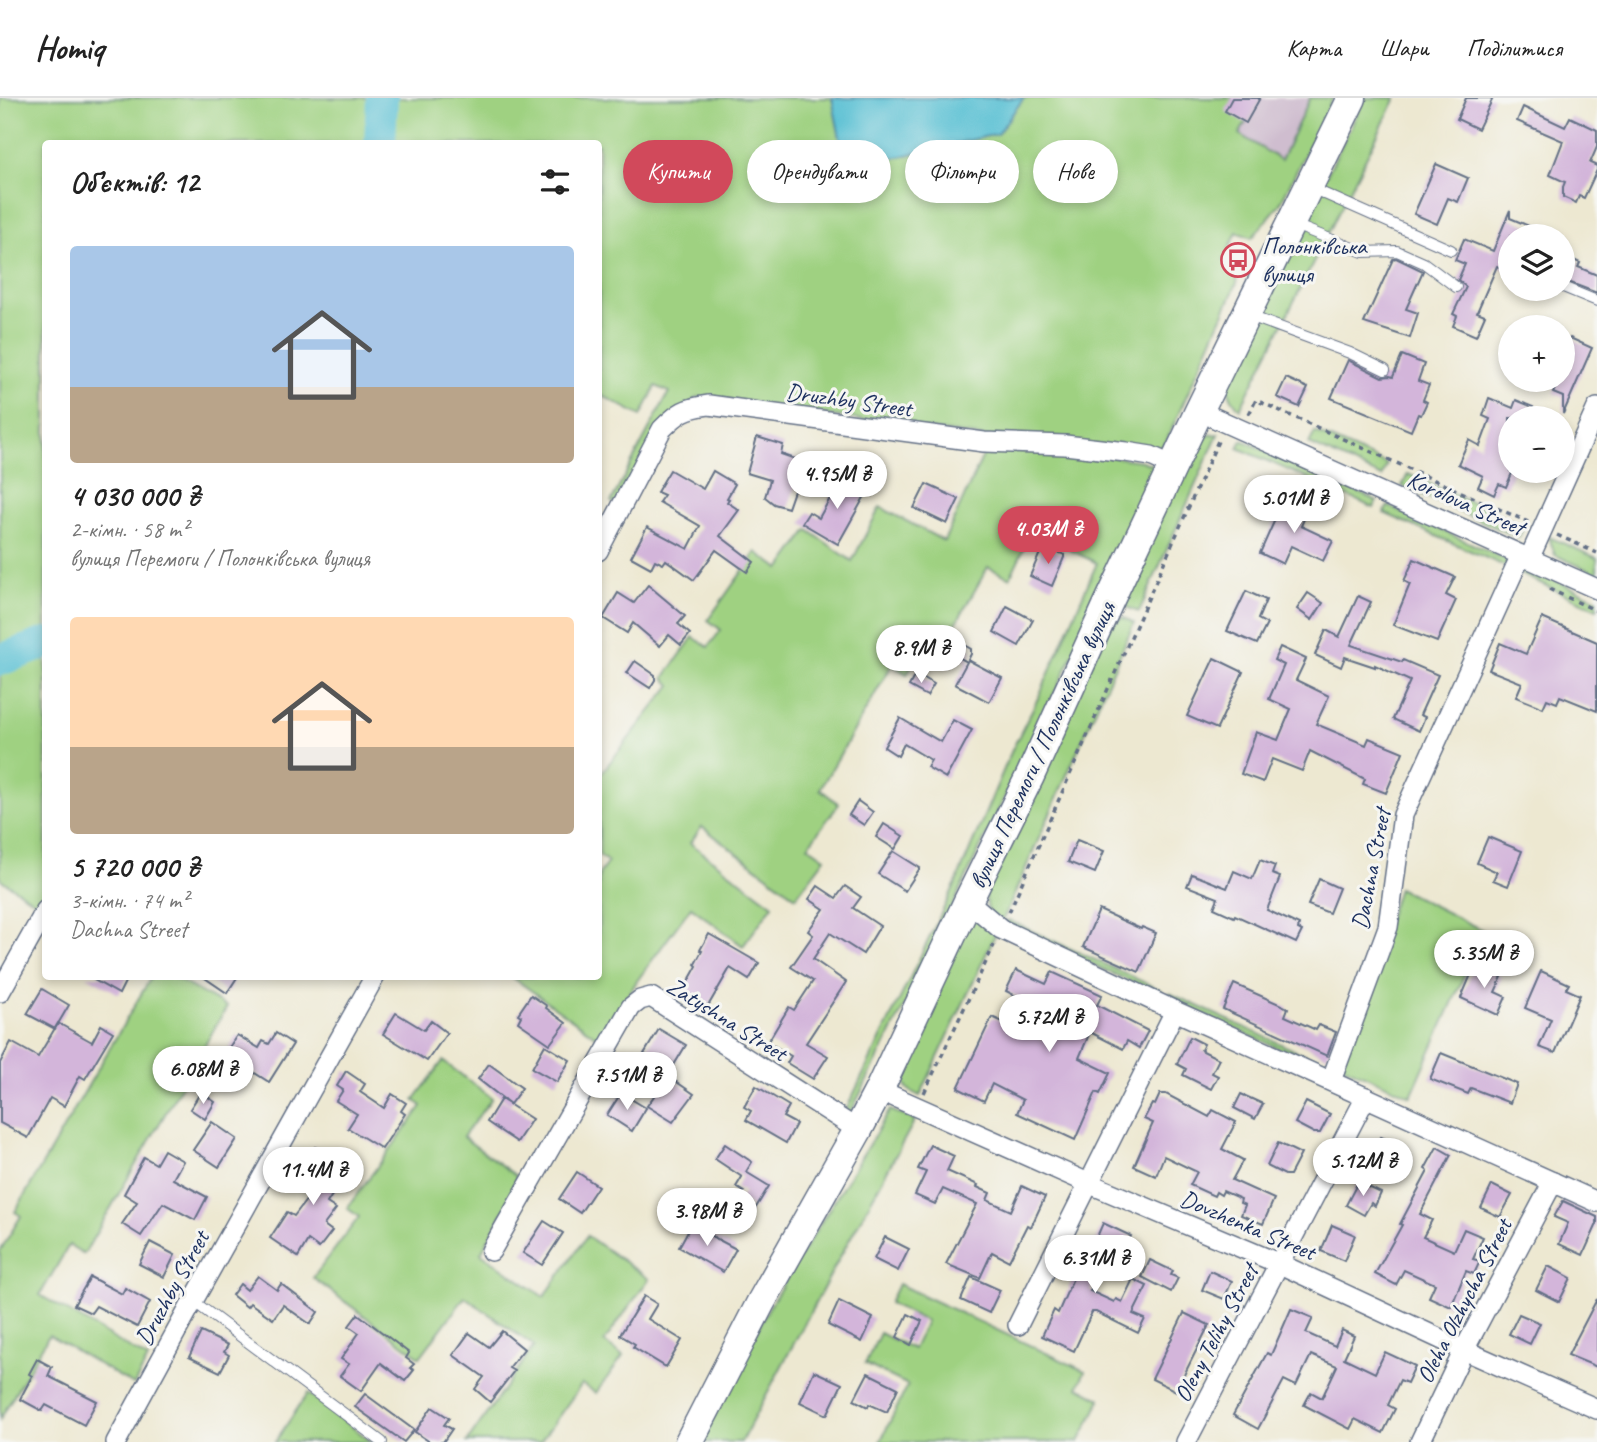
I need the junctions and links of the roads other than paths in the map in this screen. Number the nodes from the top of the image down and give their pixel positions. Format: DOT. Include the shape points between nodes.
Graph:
graph roads {
  1 [pos="1352,98"];
  2 [pos="1309,187"];
  3 [pos="1291,223"];
  4 [pos="1451,250"];
  5 [pos="1456,286"];
  6 [pos="1575,292"];
  7 [pos="1597,301"];
  8 [pos="1247,315"];
  9 [pos="1385,370"];
  10 [pos="1597,408"];
  11 [pos="1199,411"];
  12 [pos="1173,466"];
  13 [pos="602,543"];
  14 [pos="1525,557"];
  15 [pos="1597,589"];
  16 [pos="968,901"];
  17 [pos="42,916"];
  18 [pos="373,980"];
  19 [pos="0,992"];
  20 [pos="1175,1011"];
  21 [pos="1331,1082"];
  22 [pos="879,1090"];
  23 [pos="1366,1097"];
  24 [pos="858,1130"];
  25 [pos="1553,1182"];
  26 [pos="1088,1183"];
  27 [pos="1597,1202"];
  28 [pos="491,1251"];
  29 [pos="1280,1264"];
  30 [pos="193,1301"];
  31 [pos="1018,1325"];
  32 [pos="1464,1350"];
  33 [pos="1597,1409"];
  34 [pos="116,1442"];
  35 [pos="382,1442"];
  36 [pos="689,1442"];
  37 [pos="1186,1442"];
  38 [pos="1420,1442"];
  1 -- 2 [label="main road, вулиця Перемоги / Полонківська вулиця"];
  2 -- 3 [label="main road, вулиця Перемоги / Полонківська вулиця"];
  2 -- 4 [label="lane"];
  3 -- 5 [label="lane" via="1363,252 1397,251"];
  3 -- 8 [label="main road, вулиця Перемоги / Полонківська вулиця"];
  6 -- 7 [label="lane"];
  8 -- 9 [label="lane"];
  8 -- 11 [label="main road, вулиця Перемоги / Полонківська вулиця"];
  10 -- 14 [label="street, Dachna Street" via="1543,528"];
  11 -- 12 [label="main road, вулиця Перемоги / Полонківська вулиця"];
  11 -- 14 [label="street, Korolova Street"];
  12 -- 13 [label="street, Druzhby Street" via="1126,452 984,442 709,405 691,407 662,429"];
  12 -- 16 [label="main road, вулиця Перемоги / Полонківська вулиця"];
  14 -- 15 [label="street, Korolova Street"];
  14 -- 21 [label="street, Dachna Street" via="1403,815 1388,927"];
  16 -- 20 [label="street" via="1001,929"];
  16 -- 22 [label="main road, вулиця Перемоги / Полонківська вулиця"];
  17 -- 19 [label="street"];
  18 -- 30 [label="street, Druzhby Street"];
  20 -- 21 [label="street"];
  20 -- 26 [label="street"];
  21 -- 23 [label="street"];
  22 -- 24 [label="main road, вулиця Перемоги / Полонківська вулиця"];
  22 -- 26 [label="street, Dovzhenka Street"];
  23 -- 25 [label="street"];
  23 -- 29 [label="street, Oleny Telihy Street"];
  24 -- 28 [label="street, Zatyshna Street" via="651,997 640,1000 631,1007"];
  24 -- 36 [label="main road, вулиця Перемоги / Полонківська вулиця"];
  25 -- 27 [label="street"];
  25 -- 32 [label="street, Oleha Olzhycha Street"];
  26 -- 29 [label="street, Dovzhenka Street"];
  26 -- 31 [label="street"];
  29 -- 32 [label="street, Dovzhenka Street"];
  29 -- 37 [label="street, Oleny Telihy Street"];
  30 -- 34 [label="street, Druzhby Street"];
  30 -- 35 [label="lane"];
  32 -- 33 [label="street, Dovzhenka Street"];
  32 -- 38 [label="street, Oleha Olzhycha Street"];
}
